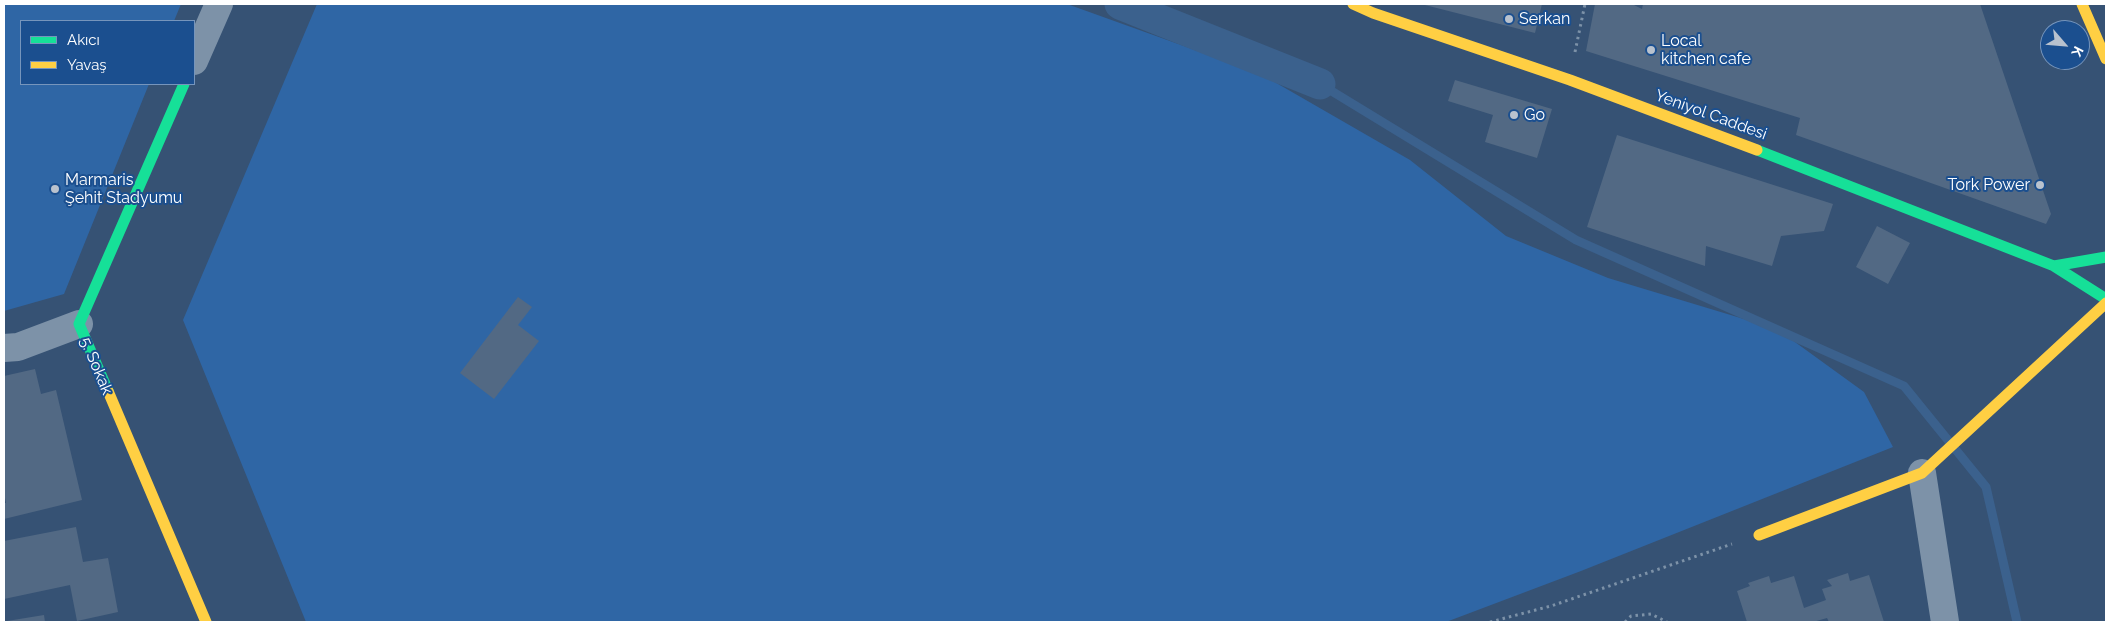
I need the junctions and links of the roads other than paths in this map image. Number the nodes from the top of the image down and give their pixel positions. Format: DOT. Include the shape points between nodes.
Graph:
graph roads {
  1 [pos="219,4"];
  2 [pos="2082,4"];
  3 [pos="1366,7"];
  4 [pos="2106,58"];
  5 [pos="195,59"];
  6 [pos="184,85"];
  7 [pos="2106,257"];
  8 [pos="2054,266"];
  9 [pos="2106,299"];
  10 [pos="2106,303"];
  11 [pos="79,324"];
  12 [pos="4,348"];
  13 [pos="1931,464"];
  14 [pos="1759,535"];
  15 [pos="206,622"];
  16 [pos="1945,622"];
  1 -- 5 [label="street"];
  2 -- 4 [label="main road"];
  3 -- 8 [label="main road, Yeniyol Caddesi" via="1799,165"];
  6 -- 11 [label="main road, 5. Sokak"];
  7 -- 8 [label="main road"];
  8 -- 9 [label="main road, Yeniyol Caddesi"];
  10 -- 13 [label="main road"];
  11 -- 12 [label="street" via="18,347"];
  11 -- 15 [label="main road, 5. Sokak"];
  13 -- 14 [label="main road"];
  13 -- 16 [label="street"];
}
